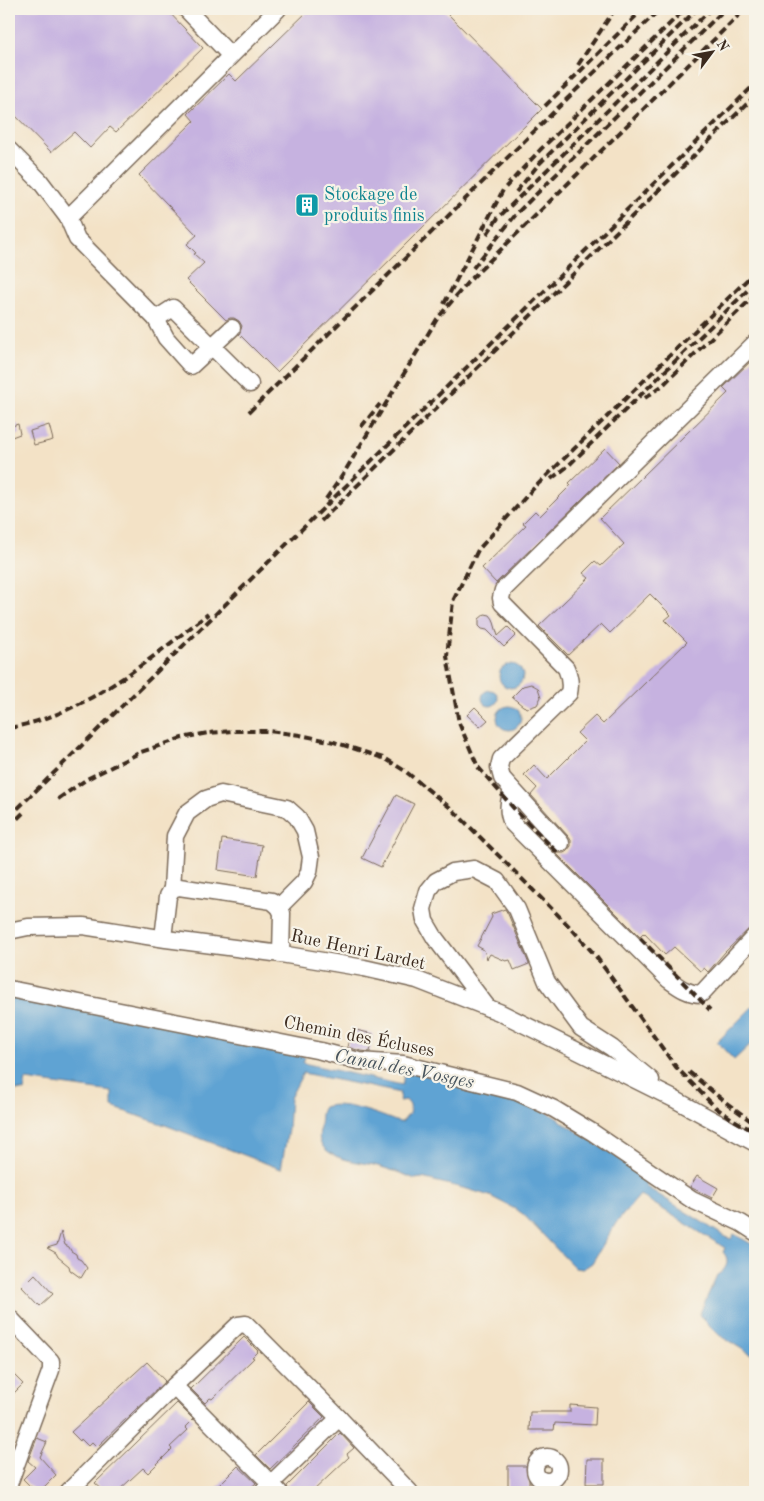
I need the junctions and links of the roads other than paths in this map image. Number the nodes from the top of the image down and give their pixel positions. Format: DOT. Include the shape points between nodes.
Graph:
graph roads {
  1 [pos="186,9"];
  2 [pos="278,9"];
  3 [pos="230,55"];
  4 [pos="9,150"];
  5 [pos="68,218"];
  6 [pos="156,320"];
  7 [pos="232,328"];
  8 [pos="755,343"];
  9 [pos="212,347"];
  10 [pos="250,384"];
  11 [pos="512,790"];
  12 [pos="561,843"];
  13 [pos="172,889"];
  14 [pos="278,907"];
  15 [pos="9,931"];
  16 [pos="755,936"];
  17 [pos="163,938"];
  18 [pos="281,954"];
  19 [pos="9,989"];
  20 [pos="488,1008"];
  21 [pos="674,1099"];
  22 [pos="754,1139"];
  23 [pos="755,1232"];
  24 [pos="9,1317"];
  25 [pos="174,1386"];
  26 [pos="338,1418"];
  27 [pos="9,1484"];
  28 [pos="271,1490"];
  29 [pos="68,1492"];
  30 [pos="410,1492"];
  1 -- 3 [label="street"];
  2 -- 3 [label="street"];
  3 -- 5 [label="street"];
  4 -- 5 [label="street" via="40,181"];
  5 -- 6 [label="street" via="77,239"];
  6 -- 9 [label="street" via="173,308"];
  6 -- 9 [label="street" via="166,338 191,366"];
  7 -- 9 [label="street"];
  8 -- 11 [label="street" via="503,590 502,603 566,668 571,686 569,693 501,759 500,773"];
  9 -- 10 [label="street"];
  11 -- 12 [label="street"];
  11 -- 16 [label="street" via="508,815 512,823 669,980 682,989 701,994"];
  13 -- 14 [label="street" via="179,887 272,902"];
  13 -- 14 [label="street" via="175,836 187,813 206,799 221,794 287,808 305,831 311,857 309,872 304,882"];
  13 -- 17 [label="street" via="168,896"];
  14 -- 18 [label="street" via="282,913"];
  15 -- 17 [label="street, Rue Henri Lardet" via="28,927 83,926"];
  17 -- 18 [label="street, Rue Henri Lardet"];
  18 -- 20 [label="street, Rue Henri Lardet" via="416,980"];
  19 -- 23 [label="street, Chemin des Écluses" via="359,1061 403,1064 517,1092 592,1132 692,1200"];
  20 -- 21 [label="street, Rue Henri Lardet"];
  20 -- 21 [label="street" via="425,921 423,908 428,891 436,881 453,872 474,869 498,881 517,909 547,982 581,1028 612,1048"];
  21 -- 22 [label="street, Rue Henri Lardet"];
  24 -- 27 [label="street" via="51,1362 51,1370"];
  25 -- 26 [label="street" via="238,1325 246,1324"];
  25 -- 28 [label="street"];
  25 -- 29 [label="street"];
  26 -- 28 [label="street"];
  26 -- 30 [label="street"];
}
